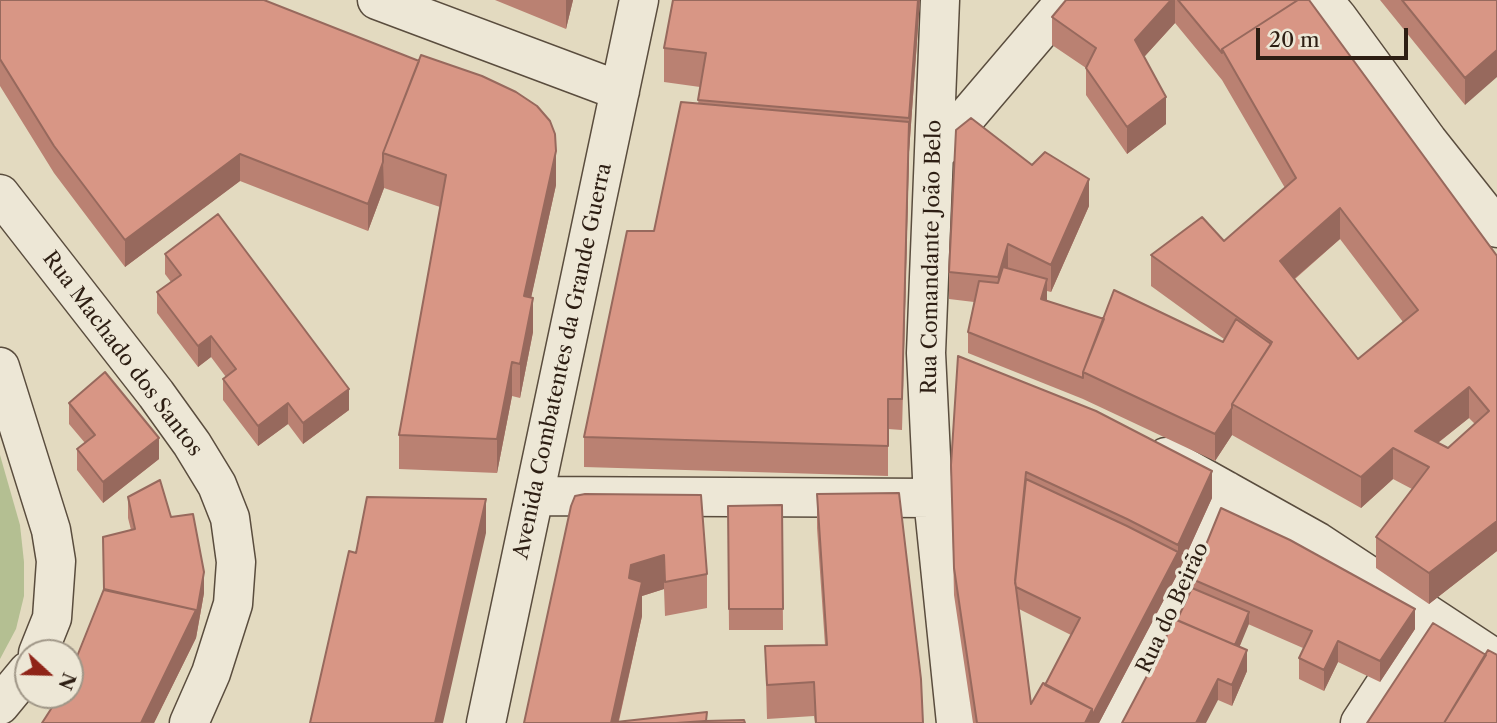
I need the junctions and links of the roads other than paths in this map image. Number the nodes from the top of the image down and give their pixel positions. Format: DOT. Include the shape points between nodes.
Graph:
graph roads {
  1 [pos="377,0"];
  2 [pos="639,0"];
  3 [pos="940,0"];
  4 [pos="1066,0"];
  5 [pos="1339,6"];
  6 [pos="620,91"];
  7 [pos="934,155"];
  8 [pos="0,194"];
  9 [pos="1497,228"];
  10 [pos="926,353"];
  11 [pos="0,367"];
  12 [pos="962,368"];
  13 [pos="1138,443"];
  14 [pos="1227,491"];
  15 [pos="534,496"];
  16 [pos="933,499"];
  17 [pos="1430,617"];
  18 [pos="44,639"];
  19 [pos="1497,660"];
  20 [pos="14,688"];
  21 [pos="0,705"];
  22 [pos="189,723"];
  23 [pos="486,723"];
  24 [pos="956,723"];
  25 [pos="1118,723"];
  26 [pos="1360,723"];
  1 -- 6 [label="street"];
  2 -- 6 [label="street, Avenida Combatentes da Grande Guerra"];
  3 -- 7 [label="street, Rua Comandante João Belo"];
  4 -- 7 [label="street"];
  5 -- 9 [label="street" via="1428,141"];
  6 -- 15 [label="street, Avenida Combatentes da Grande Guerra"];
  7 -- 10 [label="street, Rua Comandante João Belo"];
  8 -- 22 [label="street, Rua Machado dos Santos" via="192,444 217,485 230,518 236,562 233,604"];
  10 -- 12 [label="street"];
  10 -- 16 [label="street, Rua Comandante João Belo"];
  11 -- 18 [label="street" via="51,530 56,561 52,618"];
  13 -- 14 [label="street"];
  14 -- 17 [label="street" via="1318,542"];
  14 -- 25 [label="street, Rua do Beirão"];
  15 -- 16 [label="street"];
  15 -- 23 [label="street, Avenida Combatentes da Grande Guerra"];
  16 -- 24 [label="street, Rua Comandante João Belo"];
  17 -- 19 [label="street"];
  17 -- 26 [label="street"];
  20 -- 21 [label="street"];
}
